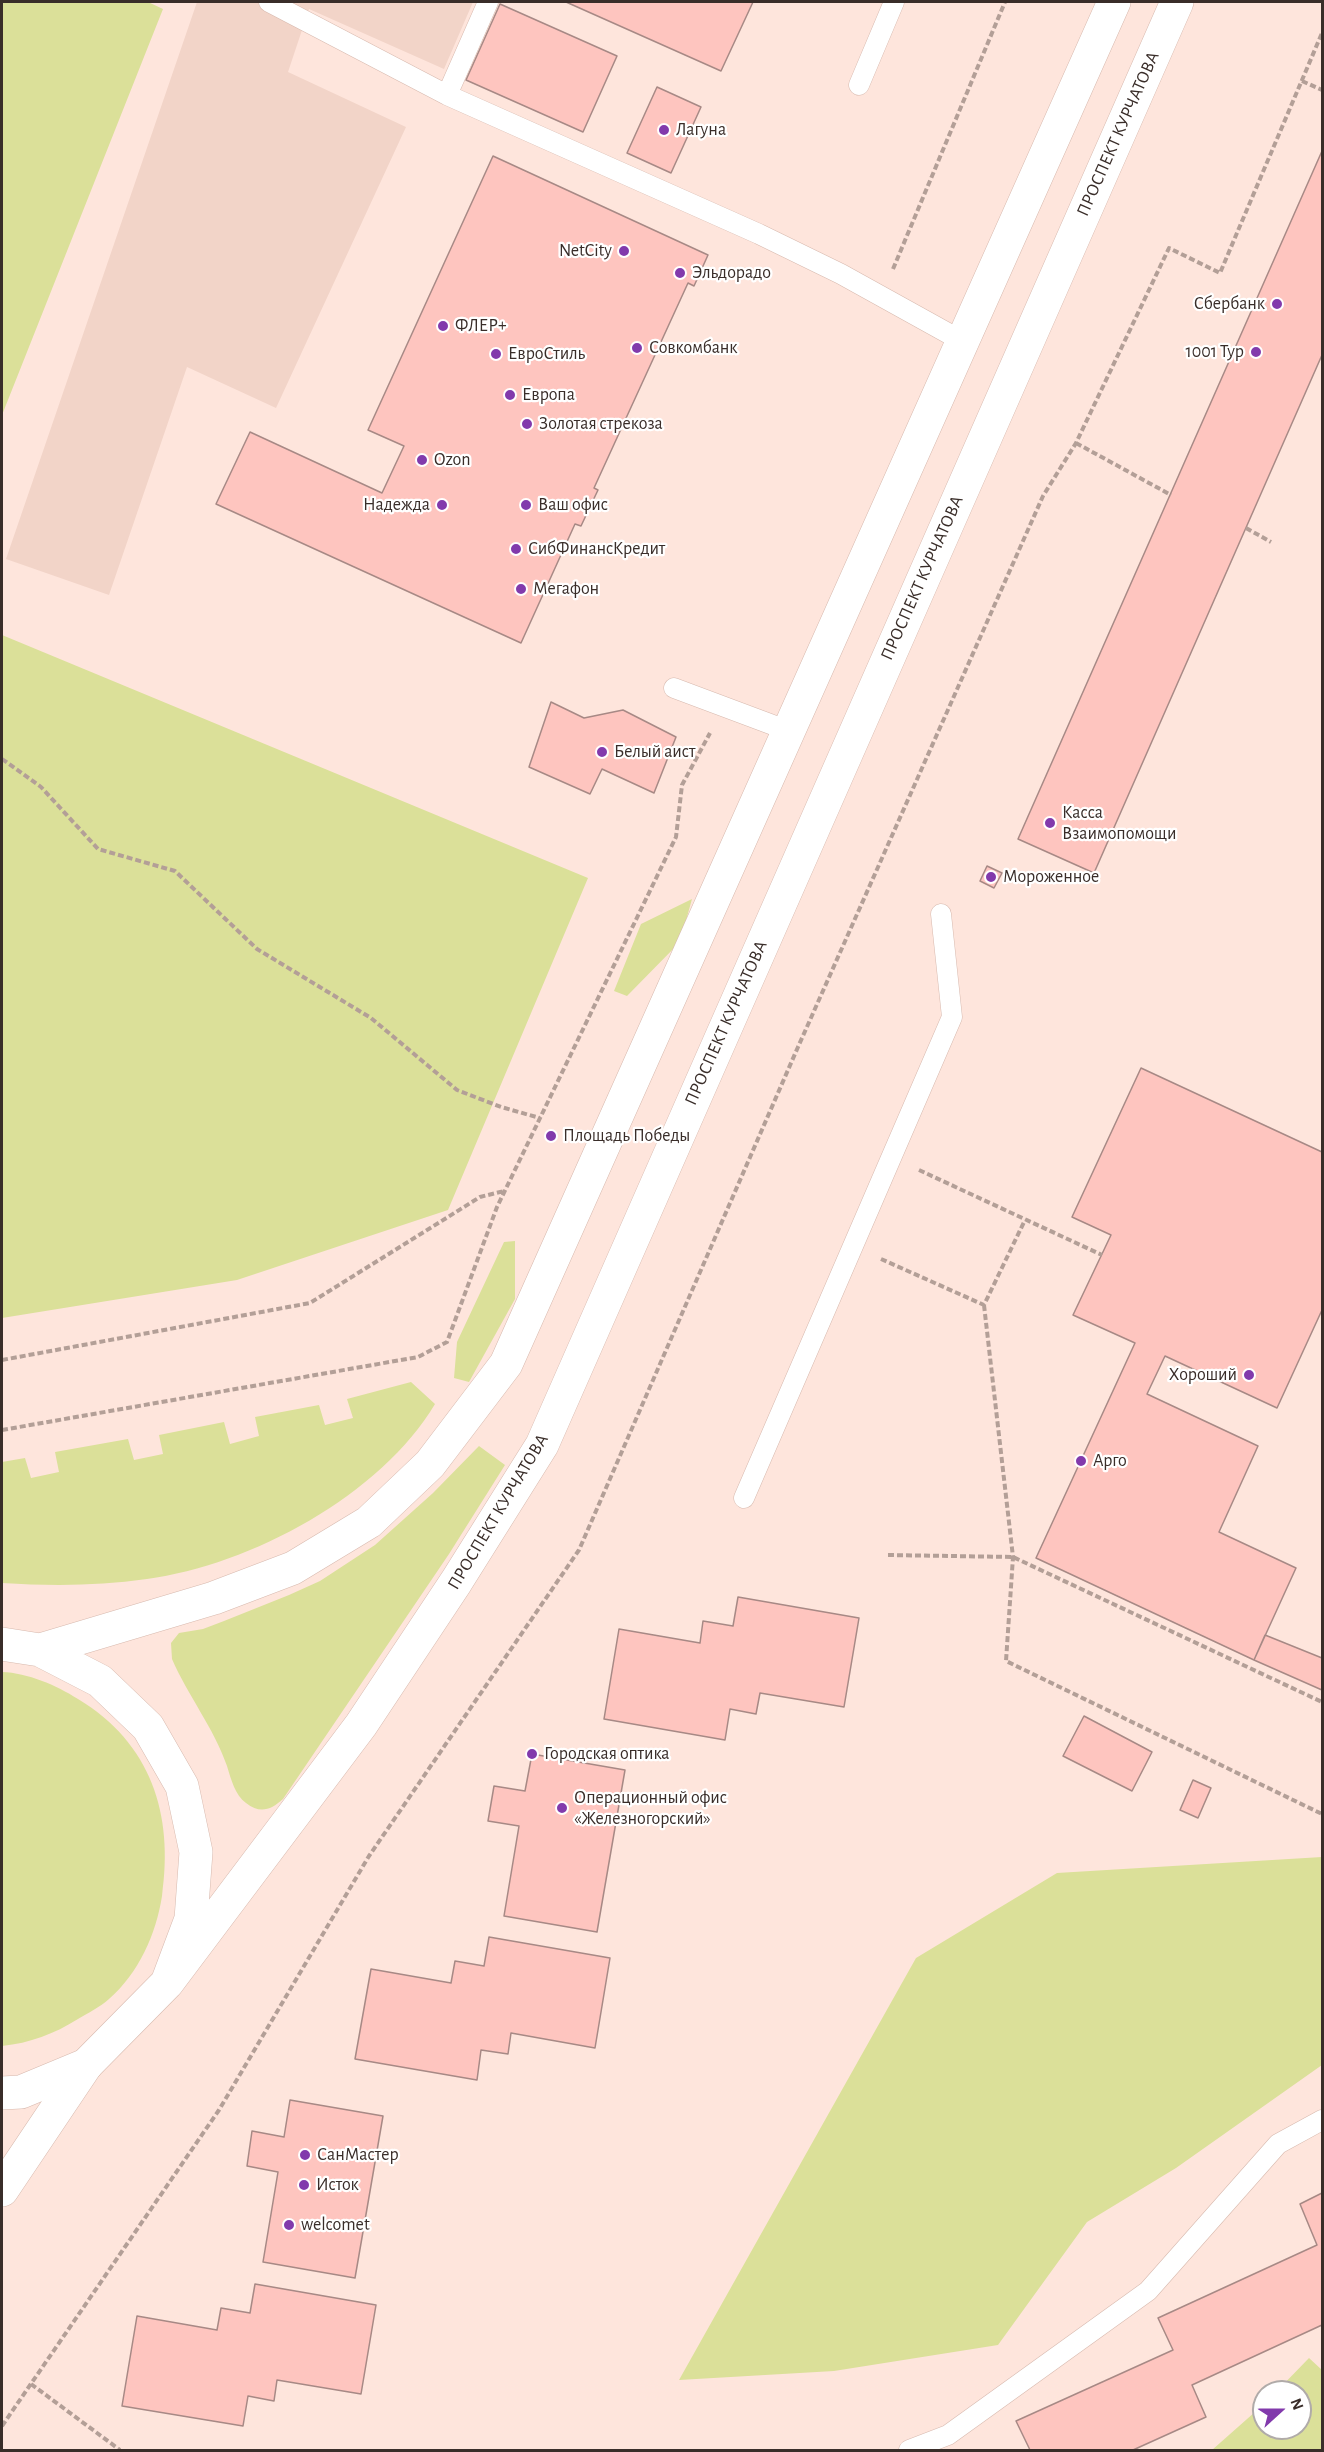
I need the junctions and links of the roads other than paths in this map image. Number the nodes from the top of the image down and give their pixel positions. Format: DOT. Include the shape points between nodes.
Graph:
graph roads {
  1 [pos="269,2"];
  2 [pos="488,2"];
  3 [pos="894,2"];
  4 [pos="1114,2"];
  5 [pos="1177,2"];
  6 [pos="860,85"];
  7 [pos="447,94"];
  8 [pos="962,341"];
  9 [pos="674,688"];
  10 [pos="789,731"];
  11 [pos="941,914"];
  12 [pos="744,1498"];
  13 [pos="2,1644"];
  14 [pos="40,1650"];
  15 [pos="166,1983"];
  16 [pos="86,2065"];
  17 [pos="2,2093"];
  18 [pos="1323,2120"];
  19 [pos="2,2190"];
  20 [pos="909,2451"];
  1 -- 7 [label="lane"];
  2 -- 7 [label="lane"];
  3 -- 6 [label="lane"];
  4 -- 8 [label="main road"];
  5 -- 15 [label="main road, ПРОСПЕКТ КУРЧАТОВА" via="542,1445 361,1725"];
  7 -- 8 [label="lane" via="759,234 882,295"];
  8 -- 10 [label="main road"];
  9 -- 10 [label="lane"];
  10 -- 14 [label="main road" via="506,1364 430,1464 369,1522 293,1568 214,1598"];
  11 -- 12 [label="lane" via="952,1017"];
  13 -- 14 [label="main road"];
  14 -- 15 [label="main road" via="108,1688 148,1728 182,1786 196,1852 192,1908"];
  15 -- 16 [label="main road, ПРОСПЕКТ КУРЧАТОВА"];
  16 -- 17 [label="main road" via="21,2092"];
  16 -- 19 [label="main road"];
  18 -- 20 [label="lane" via="1278,2144 1148,2291 948,2435"];
}
